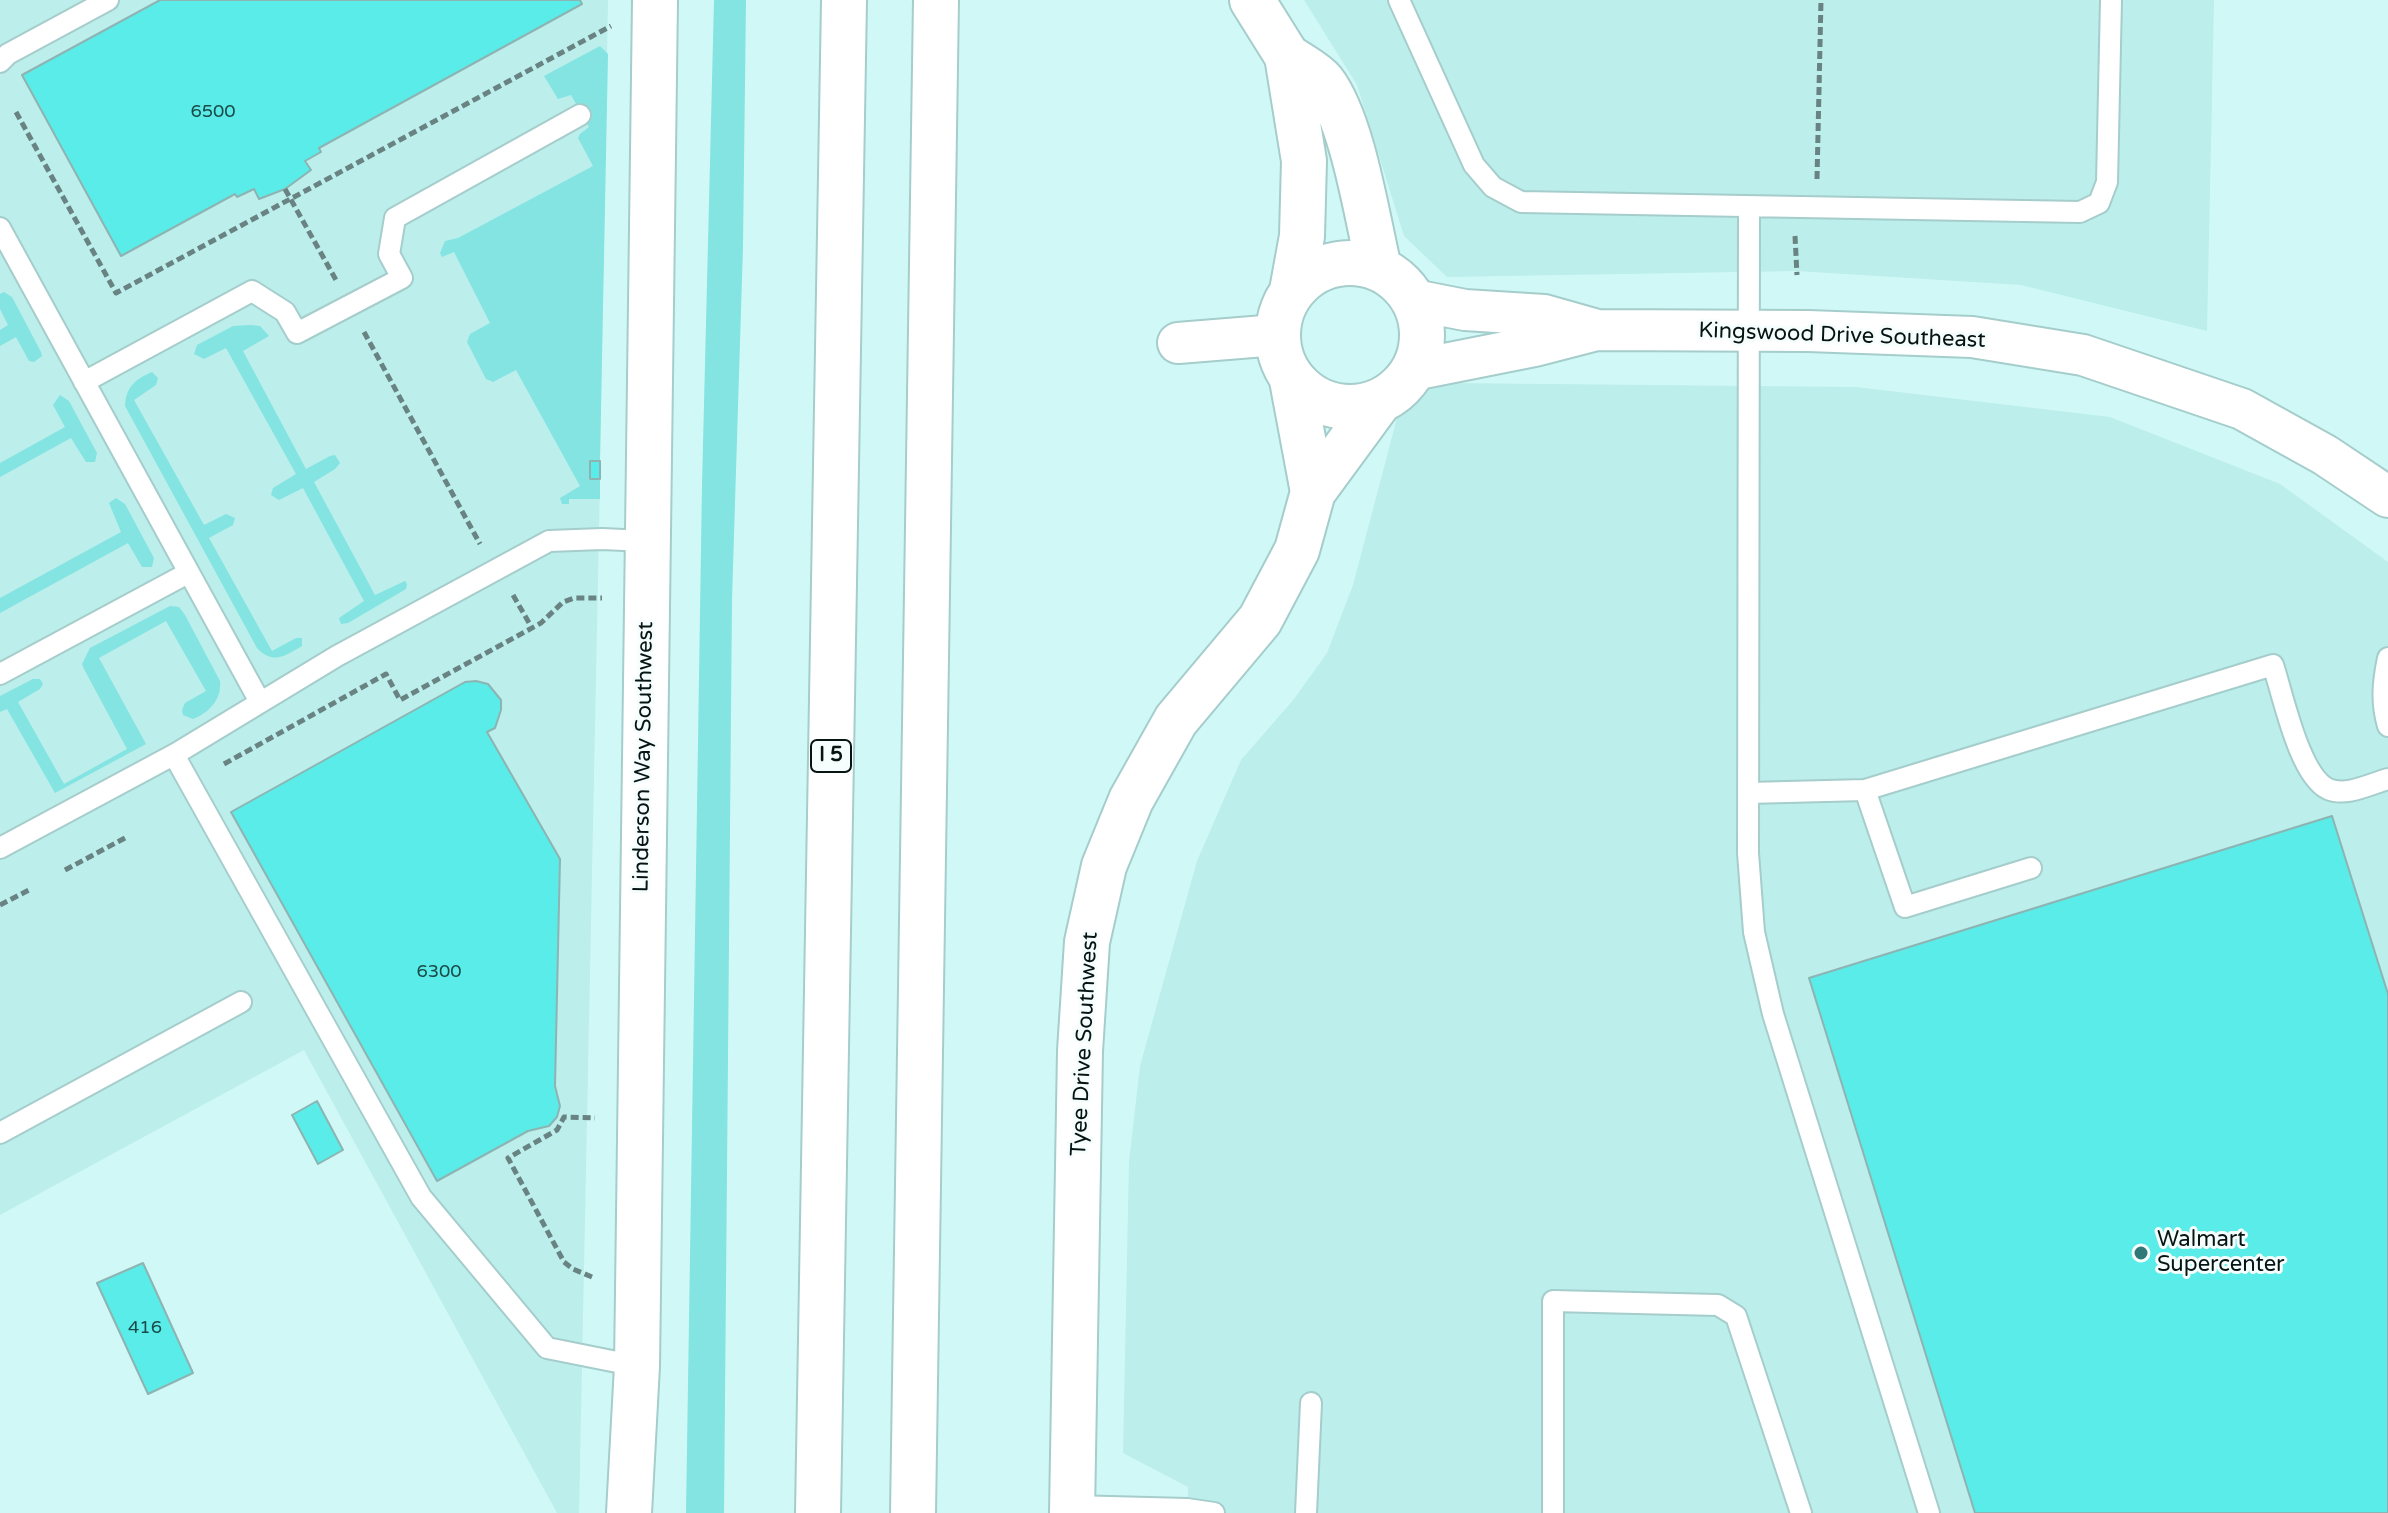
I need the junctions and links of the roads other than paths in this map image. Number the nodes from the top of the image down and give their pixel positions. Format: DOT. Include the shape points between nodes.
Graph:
graph roads {
  1 [pos="108,0"];
  2 [pos="655,0"];
  3 [pos="844,0"];
  4 [pos="936,0"];
  5 [pos="1252,0"];
  6 [pos="1399,0"];
  7 [pos="2111,0"];
  8 [pos="1287,56"];
  9 [pos="0,62"];
  10 [pos="580,115"];
  11 [pos="1749,207"];
  12 [pos="0,228"];
  13 [pos="1379,268"];
  14 [pos="1292,291"];
  15 [pos="1414,300"];
  16 [pos="1597,330"];
  17 [pos="1750,330"];
  18 [pos="1277,335"];
  19 [pos="1178,343"];
  20 [pos="1414,370"];
  21 [pos="1292,380"];
  22 [pos="84,382"];
  23 [pos="1379,402"];
  24 [pos="1313,492"];
  25 [pos="2388,497"];
  26 [pos="646,541"];
  27 [pos="188,573"];
  28 [pos="2388,658"];
  29 [pos="0,674"];
  30 [pos="260,702"];
  31 [pos="2388,726"];
  32 [pos="174,755"];
  33 [pos="2388,779"];
  34 [pos="1865,790"];
  35 [pos="1748,793"];
  36 [pos="0,848"];
  37 [pos="2031,868"];
  38 [pos="241,1002"];
  39 [pos="0,1133"];
  40 [pos="637,1366"];
  41 [pos="1311,1403"];
  42 [pos="1072,1510"];
  43 [pos="629,1513"];
  44 [pos="818,1513"];
  45 [pos="913,1513"];
  46 [pos="1214,1513"];
  47 [pos="1306,1513"];
  48 [pos="1553,1513"];
  49 [pos="1801,1513"];
  50 [pos="1929,1513"];
  1 -- 9 [label="lane"];
  2 -- 26 [label="main road, Linderson Way Southwest"];
  3 -- 44 [label="main road, I 5"];
  4 -- 45 [label="main road"];
  5 -- 8 [label="main road"];
  6 -- 11 [label="lane" via="1474,165 1493,187 1521,202"];
  7 -- 11 [label="lane" via="2107,182 2099,203 2080,212"];
  8 -- 13 [label="main road" via="1322,81 1340,116"];
  8 -- 14 [label="main road" via="1304,161 1302,236"];
  10 -- 22 [label="lane" via="395,218 389,254 402,278 297,333 285,312 252,291"];
  11 -- 17 [label="lane"];
  12 -- 22 [label="lane"];
  13 -- 14 [label="main road" via="1331,264"];
  13 -- 15 [label="main road"];
  14 -- 18 [label="main road"];
  15 -- 16 [label="street, Kingswood Drive Southeast" via="1465,310 1544,315"];
  15 -- 20 [label="main road" via="1422,323 1422,347"];
  16 -- 17 [label="street, Kingswood Drive Southeast"];
  16 -- 20 [label="street, Kingswood Drive Southeast"];
  17 -- 25 [label="street, Kingswood Drive Southeast" via="1972,337 2083,355 2242,409"];
  17 -- 35 [label="lane"];
  18 -- 19 [label="street"];
  18 -- 21 [label="main road, Tyee Drive Southwest"];
  20 -- 23 [label="main road, Tyee Drive Southwest"];
  21 -- 23 [label="main road" via="1332,406 1356,408"];
  21 -- 24 [label="main road, Tyee Drive Southwest"];
  22 -- 27 [label="lane"];
  23 -- 24 [label="main road, Tyee Drive Southwest"];
  24 -- 42 [label="main road, Tyee Drive Southwest" via="1297,550 1260,620 1176,720 1131,800 1104,866 1087,942 1080,1051"];
  26 -- 30 [label="lane" via="549,541"];
  26 -- 40 [label="main road, Linderson Way Southwest"];
  27 -- 29 [label="lane"];
  27 -- 30 [label="lane"];
  28 -- 31 [label="lane" via="2382,684"];
  30 -- 32 [label="lane"];
  32 -- 36 [label="lane"];
  32 -- 40 [label="lane" via="421,1197 547,1348"];
  33 -- 34 [label="lane" via="2348,791 2328,789 2314,776 2303,758 2273,665"];
  34 -- 35 [label="lane"];
  34 -- 37 [label="lane" via="1905,907"];
  35 -- 50 [label="lane" via="1754,932 1773,1014"];
  38 -- 39 [label="lane"];
  40 -- 43 [label="main road, Linderson Way Southwest"];
  41 -- 47 [label="lane"];
  42 -- 46 [label="lane"];
  48 -- 49 [label="lane" via="1553,1301 1718,1305 1736,1316"];
}
